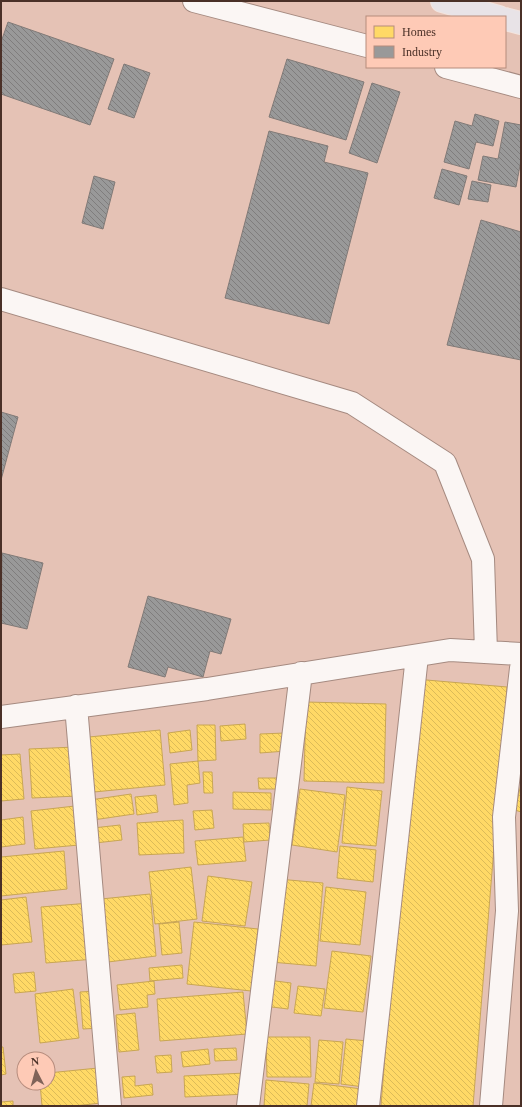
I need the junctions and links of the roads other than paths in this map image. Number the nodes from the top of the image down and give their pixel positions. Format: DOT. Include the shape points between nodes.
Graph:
graph roads {
  1 [pos="194,1"];
  2 [pos="442,1"];
  3 [pos="495,16"];
  4 [pos="506,19"];
  5 [pos="521,23"];
  6 [pos="366,46"];
  7 [pos="450,68"];
  8 [pos="521,87"];
  9 [pos="1,299"];
  10 [pos="486,652"];
  11 [pos="521,654"];
  12 [pos="416,656"];
  13 [pos="521,668"];
  14 [pos="300,673"];
  15 [pos="76,706"];
  16 [pos="1,717"];
  17 [pos="110,1106"];
  18 [pos="248,1106"];
  19 [pos="368,1106"];
  20 [pos="491,1106"];
  1 -- 6 [label="street"];
  2 -- 3 [label="main road"];
  4 -- 5 [label="main road"];
  7 -- 8 [label="street"];
  9 -- 10 [label="street" via="352,403 445,463 483,559"];
  10 -- 11 [label="street"];
  10 -- 12 [label="street" via="450,650"];
  12 -- 14 [label="street"];
  12 -- 19 [label="street"];
  13 -- 20 [label="street" via="504,817 507,911"];
  14 -- 15 [label="street" via="207,689"];
  14 -- 18 [label="street"];
  15 -- 16 [label="street"];
  15 -- 17 [label="street"];
}
